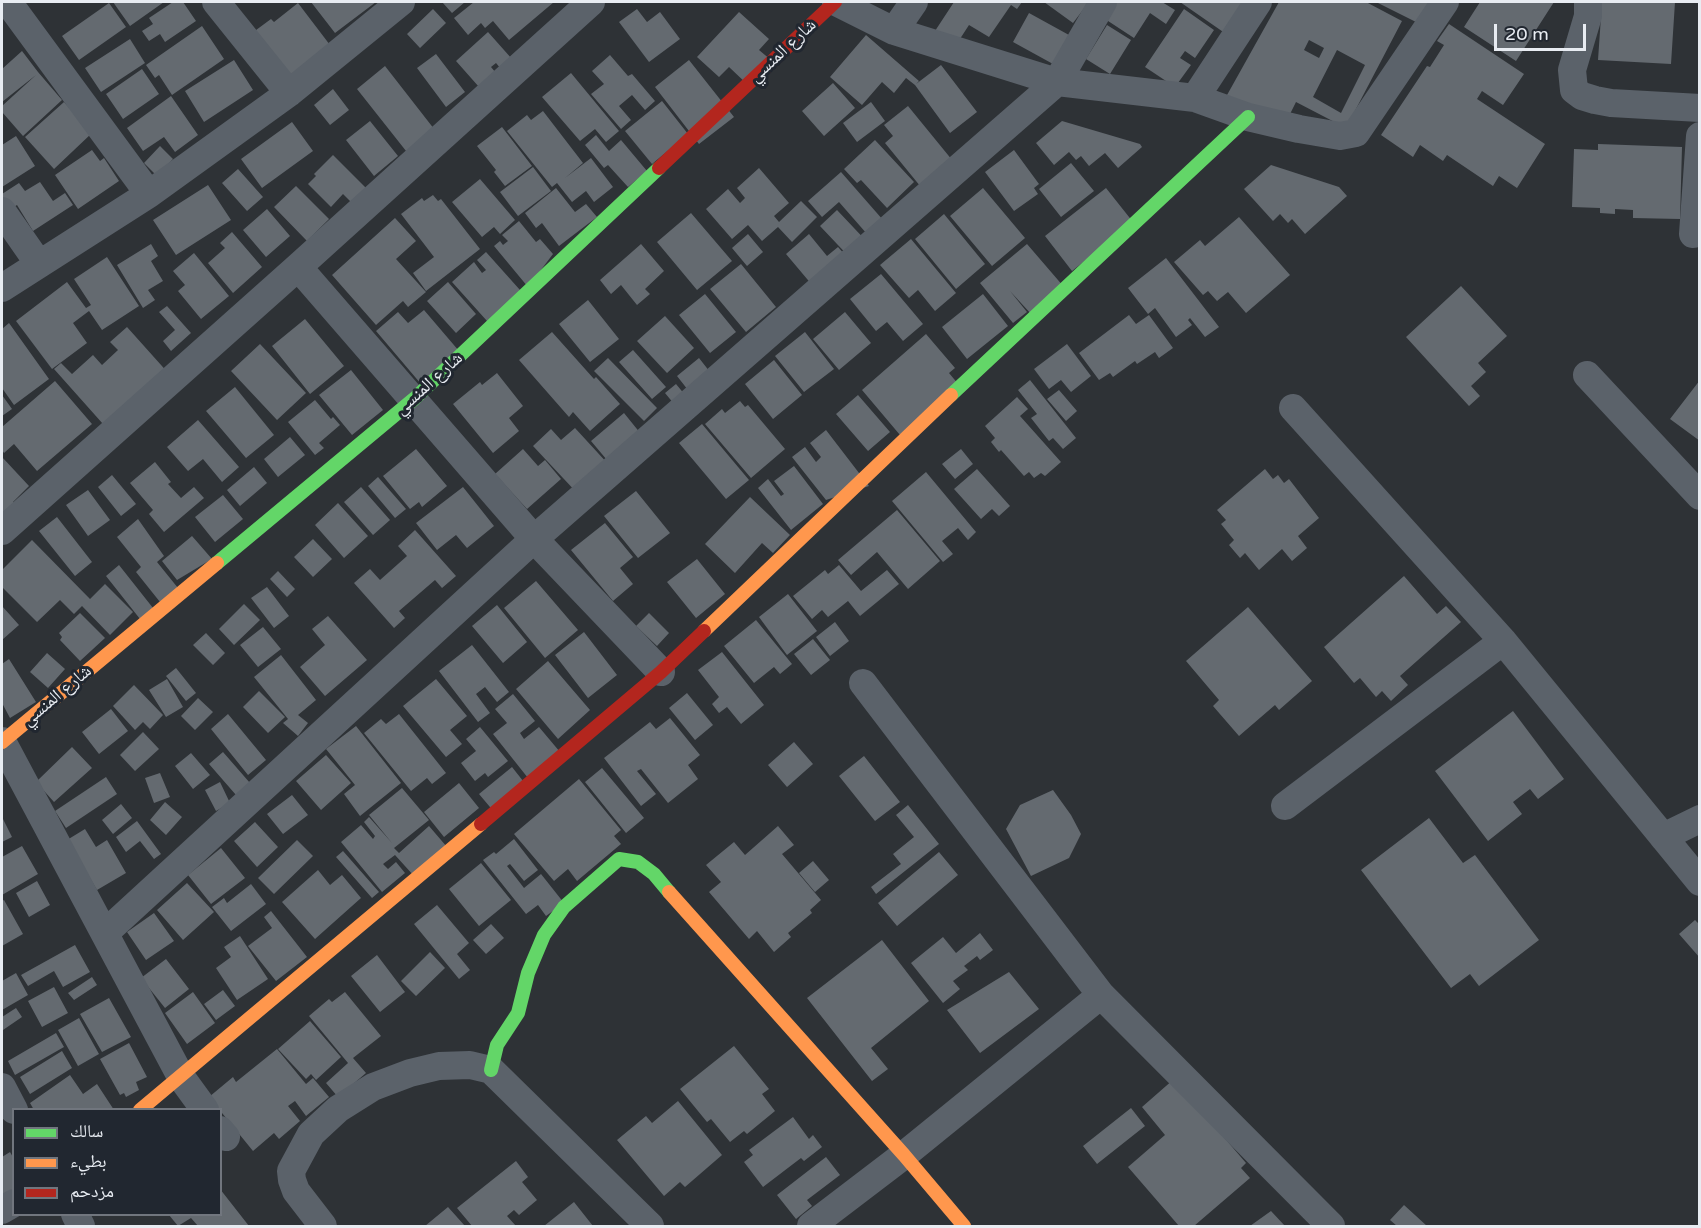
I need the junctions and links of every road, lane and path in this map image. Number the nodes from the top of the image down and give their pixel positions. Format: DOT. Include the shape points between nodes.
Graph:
graph roads {
  1 [pos="8,2"];
  2 [pos="216,2"];
  3 [pos="401,2"];
  4 [pos="591,2"];
  5 [pos="835,2"];
  6 [pos="914,2"];
  7 [pos="1103,2"];
  8 [pos="1258,2"];
  9 [pos="1445,2"];
  10 [pos="1588,2"];
  11 [pos="894,31"];
  12 [pos="1057,82"];
  13 [pos="289,93"];
  14 [pos="1195,98"];
  15 [pos="1700,108"];
  16 [pos="1248,117"];
  17 [pos="1700,136"];
  18 [pos="149,194"];
  19 [pos="2,211"];
  20 [pos="1693,234"];
  21 [pos="39,264"];
  22 [pos="298,267"];
  23 [pos="2,288"];
  24 [pos="1587,375"];
  25 [pos="414,399"];
  26 [pos="1293,408"];
  27 [pos="1700,496"];
  28 [pos="2,531"];
  29 [pos="534,539"];
  30 [pos="1503,640"];
  31 [pos="661,672"];
  32 [pos="862,683"];
  33 [pos="2,741"];
  34 [pos="1285,806"];
  35 [pos="1700,819"];
  36 [pos="1663,837"];
  37 [pos="1700,882"];
  38 [pos="105,933"];
  39 [pos="1101,995"];
  40 [pos="491,1070"];
  41 [pos="181,1077"];
  42 [pos="2,1087"];
  43 [pos="13,1108"];
  44 [pos="142,1108"];
  45 [pos="204,1108"];
  46 [pos="904,1155"];
  47 [pos="323,1227"];
  48 [pos="650,1227"];
  49 [pos="810,1227"];
  50 [pos="964,1227"];
  51 [pos="1331,1227"];
  1 -- 18 [label="street"];
  2 -- 13 [label="street"];
  3 -- 13 [label="street"];
  4 -- 22 [label="street"];
  5 -- 11 [label="street"];
  5 -- 25 [label="street, شارع المنسي"];
  6 -- 11 [label="street"];
  7 -- 12 [label="street"];
  8 -- 14 [label="street"];
  9 -- 16 [label="street" via="1356,133 1341,135 1299,129"];
  10 -- 15 [label="street" via="1588,16 1572,70 1574,90 1582,96 1611,103"];
  11 -- 12 [label="street"];
  12 -- 14 [label="street"];
  12 -- 29 [label="street"];
  13 -- 18 [label="street"];
  14 -- 16 [label="street"];
  16 -- 31 [label="street"];
  17 -- 20 [label="street"];
  18 -- 21 [label="street"];
  19 -- 21 [label="street"];
  21 -- 23 [label="street"];
  22 -- 25 [label="street"];
  22 -- 28 [label="street"];
  24 -- 27 [label="street"];
  25 -- 29 [label="street"];
  25 -- 33 [label="street, شارع المنسي"];
  26 -- 30 [label="street"];
  29 -- 31 [label="street"];
  29 -- 38 [label="street"];
  30 -- 34 [label="street"];
  30 -- 36 [label="street"];
  31 -- 41 [label="street"];
  32 -- 39 [label="street"];
  33 -- 38 [label="street"];
  35 -- 36 [label="street"];
  36 -- 37 [label="street"];
  38 -- 41 [label="street"];
  39 -- 46 [label="street"];
  39 -- 51 [label="street"];
  40 -- 46 [label="street" via="497,1045 518,1013 528,973 544,934 564,907 619,859 638,862 654,874"];
  40 -- 47 [label="street" via="470,1065 439,1066 410,1073 373,1087 318,1127 291,1171 296,1191"];
  40 -- 48 [label="street"];
  41 -- 44 [label="street"];
  41 -- 45 [label="street"];
  42 -- 43 [label="street"];
  46 -- 49 [label="street"];
  46 -- 50 [label="street"];
}
